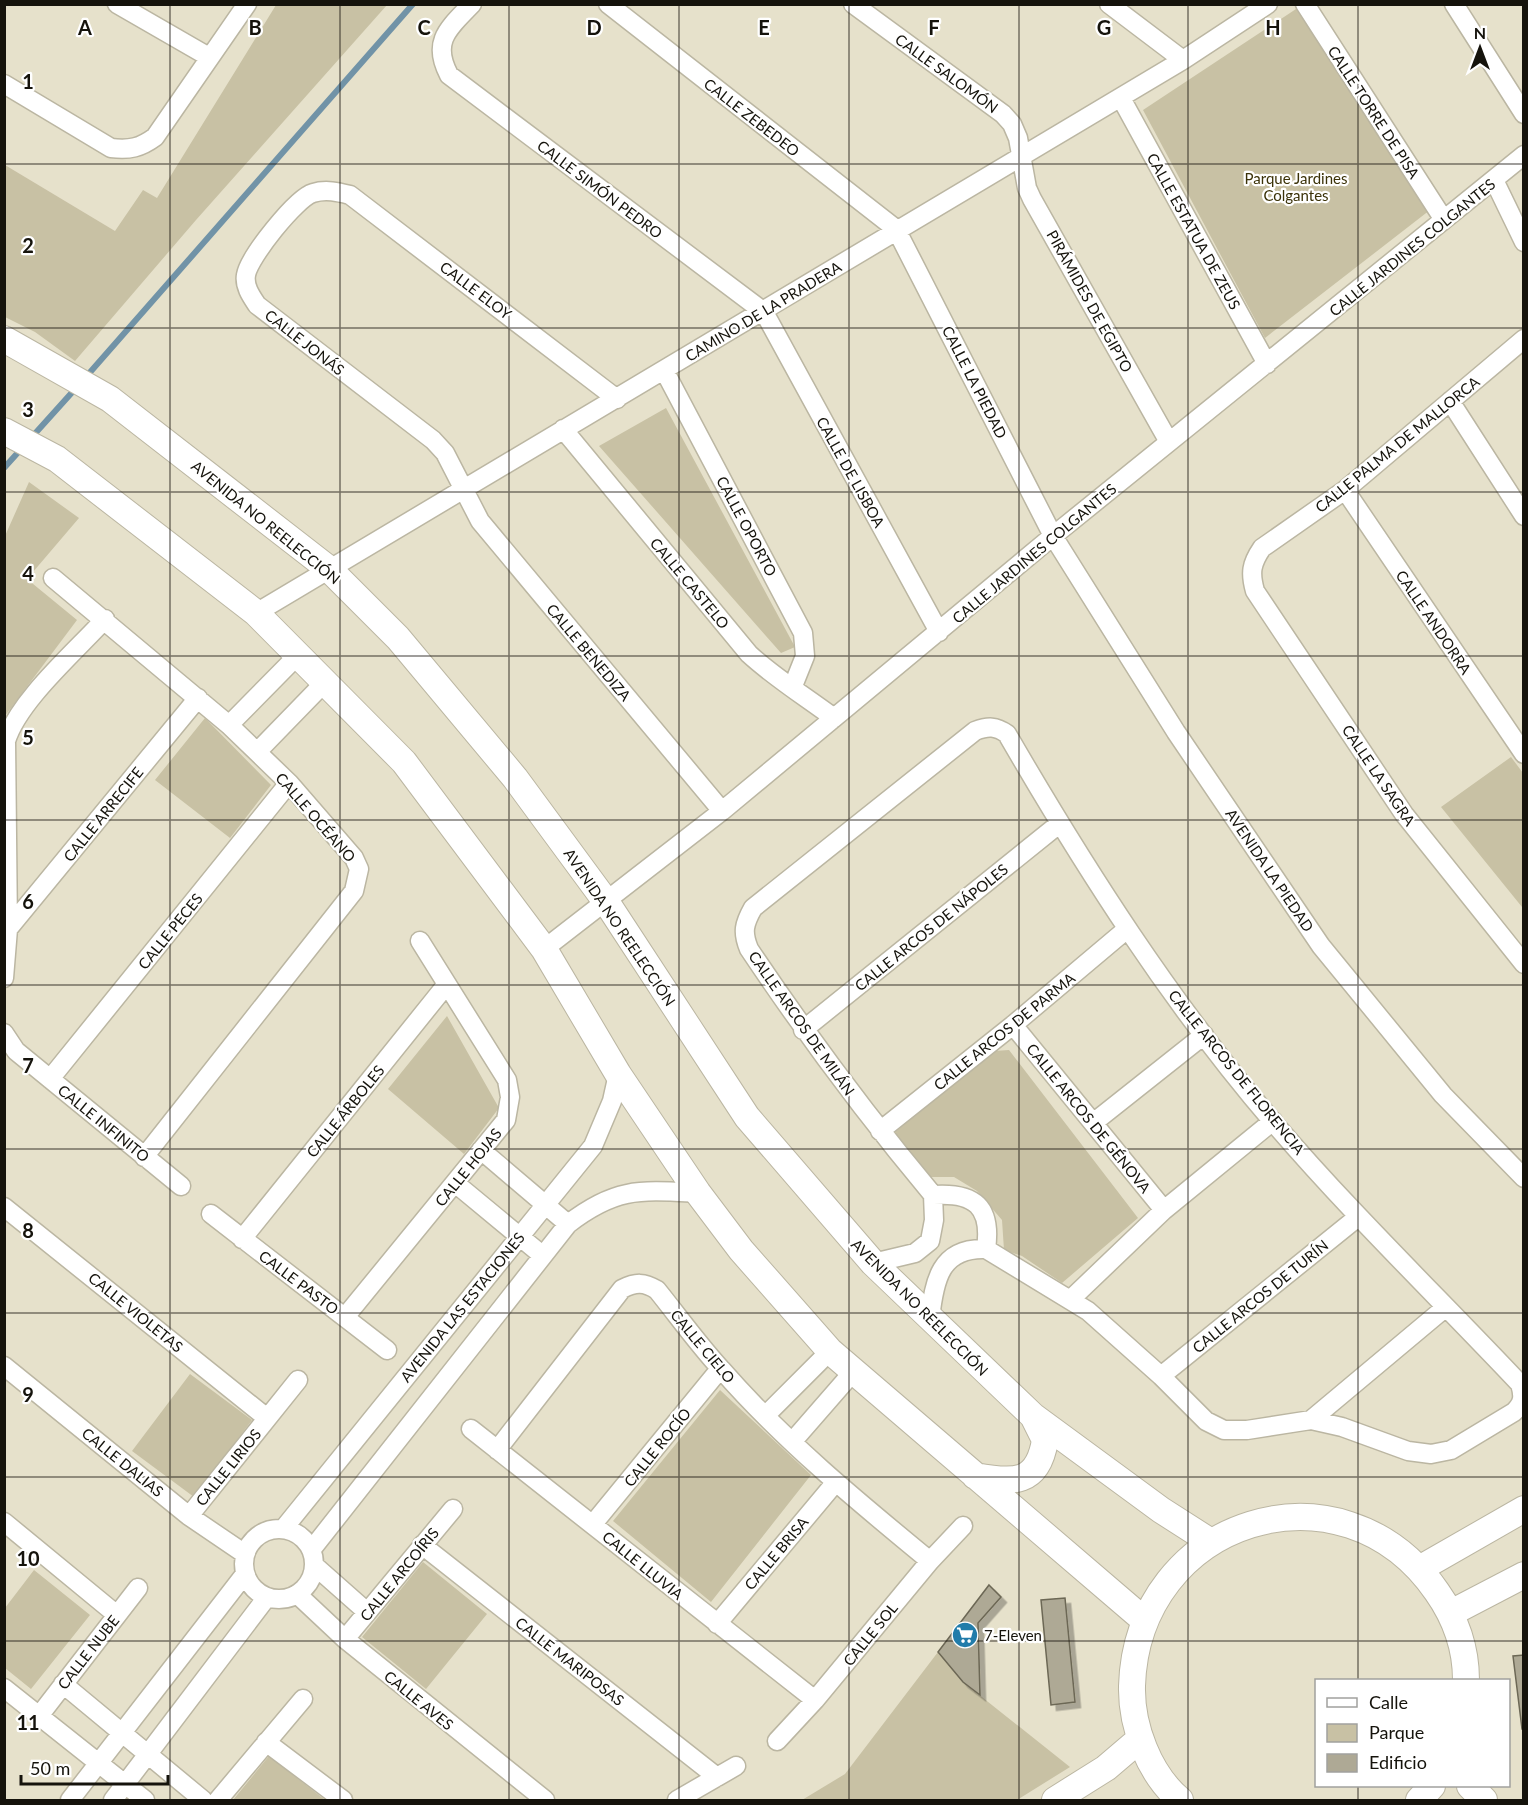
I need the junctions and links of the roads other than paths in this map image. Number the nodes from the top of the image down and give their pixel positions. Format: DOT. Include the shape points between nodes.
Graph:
graph roads {
  1 [pos="117,4"];
  2 [pos="247,4"];
  3 [pos="472,4"];
  4 [pos="608,4"];
  5 [pos="853,4"];
  6 [pos="1109,4"];
  7 [pos="1268,4"];
  8 [pos="1305,4"];
  9 [pos="1454,4"];
  10 [pos="209,57"];
  11 [pos="1183,60"];
  12 [pos="4,84"];
  13 [pos="1121,98"];
  14 [pos="1524,114"];
  15 [pos="1524,154"];
  16 [pos="1021,155"];
  17 [pos="1494,180"];
  18 [pos="330,190"];
  19 [pos="1444,220"];
  20 [pos="896,229"];
  21 [pos="1524,242"];
  22 [pos="764,312"];
  23 [pos="4,339"];
  24 [pos="1524,339"];
  25 [pos="1267,363"];
  26 [pos="664,370"];
  27 [pos="617,399"];
  28 [pos="1450,401"];
  29 [pos="563,429"];
  30 [pos="4,430"];
  31 [pos="1170,442"];
  32 [pos="462,488"];
  33 [pos="1345,490"];
  34 [pos="1524,516"];
  35 [pos="1053,536"];
  36 [pos="329,569"];
  37 [pos="1251,575"];
  38 [pos="53,578"];
  39 [pos="256,613"];
  40 [pos="105,619"];
  41 [pos="939,632"];
  42 [pos="298,655"];
  43 [pos="326,681"];
  44 [pos="793,686"];
  45 [pos="198,698"];
  46 [pos="834,718"];
  47 [pos="229,725"];
  48 [pos="987,726"];
  49 [pos="257,752"];
  50 [pos="1524,754"];
  51 [pos="289,783"];
  52 [pos="722,811"];
  53 [pos="1059,824"];
  54 [pos="607,903"];
  55 [pos="8,929"];
  56 [pos="1126,929"];
  57 [pos="420,941"];
  58 [pos="544,949"];
  59 [pos="1524,964"];
  60 [pos="4,978"];
  61 [pos="447,984"];
  62 [pos="1013,1025"];
  63 [pos="803,1030"];
  64 [pos="4,1033"];
  65 [pos="1204,1035"];
  66 [pos="618,1074"];
  67 [pos="50,1079"];
  68 [pos="1273,1121"];
  69 [pos="1093,1123"];
  70 [pos="879,1131"];
  71 [pos="482,1150"];
  72 [pos="144,1157"];
  73 [pos="1524,1178"];
  74 [pos="455,1183"];
  75 [pos="181,1186"];
  76 [pos="698,1193"];
  77 [pos="933,1195"];
  78 [pos="544,1206"];
  79 [pos="4,1208"];
  80 [pos="1164,1210"];
  81 [pos="211,1214"];
  82 [pos="1358,1217"];
  83 [pos="568,1224"];
  84 [pos="520,1236"];
  85 [pos="242,1239"];
  86 [pos="930,1241"];
  87 [pos="986,1249"];
  88 [pos="542,1255"];
  89 [pos="948,1260"];
  90 [pos="873,1263"];
  91 [pos="1071,1299"];
  92 [pos="1446,1306"];
  93 [pos="345,1317"];
  94 [pos="930,1319"];
  95 [pos="387,1350"];
  96 [pos="830,1351"];
  97 [pos="4,1366"];
  98 [pos="720,1369"];
  99 [pos="854,1372"];
  100 [pos="1161,1376"];
  101 [pos="298,1380"];
  102 [pos="1523,1395"];
  103 [pos="765,1416"];
  104 [pos="1033,1416"];
  105 [pos="267,1418"];
  106 [pos="1311,1420"];
  107 [pos="471,1429"];
  108 [pos="792,1442"];
  109 [pos="497,1449"];
  110 [pos="975,1476"];
  111 [pos="835,1483"];
  112 [pos="453,1509"];
  113 [pos="1524,1509"];
  114 [pos="189,1516"];
  115 [pos="4,1522"];
  116 [pos="593,1524"];
  117 [pos="963,1526"];
  118 [pos="284,1528"];
  119 [pos="1211,1542"];
  120 [pos="422,1545"];
  121 [pos="245,1554"];
  122 [pos="314,1558"];
  123 [pos="930,1561"];
  124 [pos="1421,1568"];
  125 [pos="245,1574"];
  126 [pos="1524,1575"];
  127 [pos="138,1588"];
  128 [pos="297,1594"];
  129 [pos="267,1597"];
  130 [pos="367,1612"];
  131 [pos="1451,1613"];
  132 [pos="117,1615"];
  133 [pos="1144,1620"];
  134 [pos="717,1624"];
  135 [pos="345,1639"];
  136 [pos="1466,1679"];
  137 [pos="63,1684"];
  138 [pos="4,1688"];
  139 [pos="303,1700"];
  140 [pos="815,1700"];
  141 [pos="39,1716"];
  142 [pos="122,1733"];
  143 [pos="1140,1739"];
  144 [pos="777,1741"];
  145 [pos="266,1742"];
  146 [pos="148,1755"];
  147 [pos="99,1764"];
  148 [pos="736,1766"];
  149 [pos="717,1777"];
  150 [pos="125,1785"];
  151 [pos="1430,1787"];
  152 [pos="1472,1787"];
  153 [pos="1174,1799"];
  154 [pos="70,1800"];
  155 [pos="113,1800"];
  156 [pos="145,1800"];
  157 [pos="203,1800"];
  158 [pos="218,1800"];
  159 [pos="343,1800"];
  160 [pos="545,1800"];
  161 [pos="677,1800"];
  162 [pos="1055,1800"];
  163 [pos="1419,1800"];
  164 [pos="1484,1800"];
  1 -- 10 [label="street"];
  2 -- 10 [label="street"];
  3 -- 22 [label="street, CALLE SIMÓN PEDRO" via="447,29 441,46 441,61 449,75"];
  4 -- 20 [label="street, CALLE ZEBEDEO"];
  5 -- 16 [label="street, CALLE SALOMÓN" via="1003,114 1012,124"];
  6 -- 11 [label="street"];
  7 -- 11 [label="street, CAMINO DE LA PRADERA"];
  8 -- 19 [label="street, CALLE TORRE DE PISA"];
  9 -- 14 [label="street"];
  10 -- 12 [label="street" via="155,137 129,150 111,148"];
  11 -- 13 [label="street, CAMINO DE LA PRADERA"];
  13 -- 16 [label="street, CAMINO DE LA PRADERA"];
  13 -- 25 [label="street, CALLE ESTATUA DE ZEUS"];
  15 -- 17 [label="street, CALLE JARDINES COLGANTES"];
  16 -- 20 [label="street, CAMINO DE LA PRADERA"];
  16 -- 31 [label="street, PIRÁMIDES DE EGIPTO" via="1032,199"];
  17 -- 19 [label="street, CALLE JARDINES COLGANTES"];
  17 -- 21 [label="street"];
  18 -- 27 [label="street, CALLE ELOY" via="350,195"];
  18 -- 32 [label="street, CALLE JONÁS" via="312,193 298,203 250,261 245,277 248,292 257,305 433,440 445,453"];
  19 -- 25 [label="street, CALLE JARDINES COLGANTES"];
  20 -- 22 [label="street, CAMINO DE LA PRADERA"];
  20 -- 35 [label="street, CALLE LA PIEDAD"];
  22 -- 26 [label="street, CAMINO DE LA PRADERA"];
  22 -- 41 [label="street, CALLE DE LISBOA"];
  23 -- 36 [label="main road, AVENIDA NO REELECCIÓN" via="110,399"];
  24 -- 28 [label="street, CALLE PALMA DE MALLORCA"];
  25 -- 31 [label="street, CALLE JARDINES COLGANTES"];
  26 -- 27 [label="street, CAMINO DE LA PRADERA"];
  26 -- 44 [label="street, CALLE OPORTO" via="803,633 805,656"];
  27 -- 29 [label="street, CAMINO DE LA PRADERA"];
  28 -- 33 [label="street, CALLE PALMA DE MALLORCA"];
  28 -- 34 [label="street"];
  29 -- 32 [label="street, CAMINO DE LA PRADERA"];
  29 -- 44 [label="street, CALLE CASTELO" via="749,654"];
  30 -- 39 [label="main road" via="57,459"];
  31 -- 35 [label="street, CALLE JARDINES COLGANTES"];
  32 -- 36 [label="street, CAMINO DE LA PRADERA"];
  32 -- 52 [label="street, CALLE BENEDIZA" via="488,532"];
  33 -- 37 [label="street, CALLE PALMA DE MALLORCA" via="1262,548 1252,561"];
  33 -- 50 [label="street, CALLE ANDORRA"];
  35 -- 41 [label="street, CALLE JARDINES COLGANTES"];
  35 -- 73 [label="street, AVENIDA LA PIEDAD" via="1176,732 1322,946 1443,1095"];
  36 -- 39 [label="street, CAMINO DE LA PRADERA"];
  36 -- 54 [label="main road, AVENIDA NO REELECCIÓN" via="405,646 515,778"];
  37 -- 59 [label="street, CALLE LA SAGRA" via="1255,591 1404,814"];
  38 -- 40 [label="street, CALLE OCÉANO"];
  39 -- 42 [label="main road"];
  40 -- 45 [label="street, CALLE OCÉANO"];
  40 -- 55 [label="street" via="11,726 5,762"];
  41 -- 46 [label="street, CALLE JARDINES COLGANTES"];
  42 -- 43 [label="main road"];
  42 -- 47 [label="street"];
  43 -- 49 [label="street"];
  43 -- 58 [label="main road" via="404,762"];
  44 -- 46 [label="street, CALLE CASTELO"];
  45 -- 47 [label="street, CALLE OCÉANO"];
  45 -- 55 [label="street, CALLE ARRECIFE"];
  46 -- 52 [label="street, CALLE JARDINES COLGANTES"];
  47 -- 49 [label="street, CALLE OCÉANO"];
  48 -- 53 [label="street, CALLE ARCOS DE FLORENCIA" via="1007,734"];
  48 -- 63 [label="street, CALLE ARCOS DE MILÁN" via="975,730 753,908 743,936"];
  49 -- 51 [label="street, CALLE OCÉANO"];
  51 -- 67 [label="street, CALLE PECES"];
  51 -- 72 [label="street, CALLE OCÉANO" via="354,858 359,869 358,881"];
  52 -- 54 [label="street, CALLE JARDINES COLGANTES"];
  53 -- 56 [label="street, CALLE ARCOS DE FLORENCIA"];
  53 -- 63 [label="street, CALLE ARCOS DE NÁPOLES"];
  54 -- 58 [label="street, CALLE JARDINES COLGANTES"];
  54 -- 90 [label="main road, AVENIDA NO REELECCIÓN" via="747,1117"];
  55 -- 60 [label="street"];
  56 -- 62 [label="street, CALLE ARCOS DE PARMA"];
  56 -- 65 [label="street, CALLE ARCOS DE FLORENCIA"];
  57 -- 61 [label="street, CALLE HOJAS"];
  58 -- 66 [label="main road"];
  61 -- 71 [label="street, CALLE HOJAS" via="507,1080 510,1096 506,1120"];
  61 -- 85 [label="street, CALLE ÁRBOLES"];
  62 -- 69 [label="street, CALLE ARCOS DE GÉNOVA"];
  62 -- 70 [label="street, CALLE ARCOS DE PARMA"];
  63 -- 70 [label="street, CALLE ARCOS DE MILÁN"];
  64 -- 67 [label="street, CALLE INFINITO" via="16,1051"];
  65 -- 68 [label="street, CALLE ARCOS DE FLORENCIA"];
  65 -- 69 [label="street"];
  66 -- 76 [label="main road"];
  66 -- 78 [label="street, AVENIDA LAS ESTACIONES" via="612,1101 593,1146"];
  67 -- 72 [label="street, CALLE INFINITO"];
  68 -- 80 [label="street"];
  68 -- 82 [label="street, CALLE ARCOS DE FLORENCIA"];
  69 -- 80 [label="street, CALLE ARCOS DE GÉNOVA"];
  70 -- 77 [label="street, CALLE ARCOS DE MILÁN"];
  71 -- 74 [label="street, CALLE HOJAS"];
  71 -- 78 [label="street"];
  72 -- 75 [label="street, CALLE INFINITO"];
  74 -- 84 [label="street"];
  74 -- 93 [label="street, CALLE HOJAS"];
  76 -- 83 [label="street, AVENIDA LAS ESTACIONES" via="647,1190 617,1195 592,1206"];
  76 -- 96 [label="main road" via="741,1250"];
  77 -- 86 [label="street"];
  77 -- 87 [label="street" via="970,1198 984,1211 989,1228"];
  78 -- 83 [label="street"];
  78 -- 84 [label="street, AVENIDA LAS ESTACIONES"];
  79 -- 105 [label="street, CALLE VIOLETAS"];
  80 -- 91 [label="street"];
  81 -- 85 [label="street, CALLE PASTO"];
  82 -- 92 [label="street, CALLE ARCOS DE FLORENCIA"];
  82 -- 100 [label="street, CALLE ARCOS DE TURÍN"];
  83 -- 88 [label="street, AVENIDA LAS ESTACIONES"];
  84 -- 88 [label="street"];
  84 -- 118 [label="street, AVENIDA LAS ESTACIONES"];
  85 -- 93 [label="street, CALLE PASTO"];
  86 -- 89 [label="street"];
  86 -- 90 [label="street" via="915,1253"];
  87 -- 89 [label="street" via="972,1249"];
  87 -- 91 [label="street"];
  88 -- 122 [label="street, AVENIDA LAS ESTACIONES"];
  89 -- 94 [label="street" via="934,1283"];
  90 -- 94 [label="main road, AVENIDA NO REELECCIÓN"];
  91 -- 100 [label="street"];
  92 -- 102 [label="street, CALLE ARCOS DE FLORENCIA" via="1520,1384"];
  92 -- 106 [label="street"];
  93 -- 95 [label="street, CALLE PASTO"];
  94 -- 104 [label="main road, AVENIDA NO REELECCIÓN"];
  96 -- 99 [label="main road"];
  96 -- 103 [label="street"];
  97 -- 114 [label="street, CALLE DALIAS"];
  98 -- 103 [label="street, CALLE CIELO"];
  98 -- 109 [label="street, CALLE CIELO" via="657,1290 633,1283 622,1289"];
  98 -- 116 [label="street, CALLE ROCÍO"];
  99 -- 108 [label="street"];
  99 -- 110 [label="main road"];
  100 -- 106 [label="street" via="1206,1421 1224,1430"];
  101 -- 105 [label="street, CALLE LIRIOS"];
  102 -- 106 [label="street" via="1514,1412 1450,1450 1431,1454 1408,1451"];
  103 -- 108 [label="street, CALLE CIELO"];
  104 -- 110 [label="main road" via="1045,1440 1040,1465 1017,1479 1002,1481"];
  104 -- 119 [label="main road, AVENIDA NO REELECCIÓN"];
  105 -- 114 [label="street, CALLE LIRIOS"];
  107 -- 109 [label="street, CALLE LLUVIA"];
  108 -- 111 [label="street, CALLE CIELO"];
  109 -- 116 [label="street, CALLE LLUVIA"];
  110 -- 133 [label="main road"];
  111 -- 123 [label="street, CALLE CIELO"];
  111 -- 134 [label="street, CALLE BRISA"];
  112 -- 120 [label="street, CALLE ARCOÍRIS"];
  113 -- 124 [label="main road"];
  114 -- 121 [label="street, CALLE DALIAS"];
  115 -- 132 [label="street"];
  116 -- 134 [label="street, CALLE LLUVIA"];
  117 -- 123 [label="street, CALLE SOL"];
  118 -- 121 [label="street" via="255,1537"];
  118 -- 122 [label="street" via="305,1539"];
  119 -- 124 [label="main road" via="1252,1523 1298,1516 1343,1522 1385,1540"];
  119 -- 133 [label="main road" via="1168,1580"];
  120 -- 130 [label="street, CALLE ARCOÍRIS"];
  120 -- 149 [label="street, CALLE MARIPOSAS"];
  121 -- 125 [label="street"];
  122 -- 128 [label="street" via="306,1587"];
  122 -- 130 [label="street"];
  123 -- 140 [label="street, CALLE SOL"];
  124 -- 131 [label="main road"];
  125 -- 129 [label="street" via="250,1584"];
  125 -- 142 [label="street"];
  126 -- 131 [label="main road"];
  127 -- 132 [label="street, CALLE NUBE"];
  128 -- 129 [label="street"];
  128 -- 135 [label="street, CALLE AVES"];
  129 -- 146 [label="street"];
  130 -- 135 [label="street, CALLE ARCOÍRIS"];
  131 -- 136 [label="main road" via="1461,1639"];
  132 -- 137 [label="street, CALLE NUBE"];
  133 -- 143 [label="main road" via="1133,1659 1132,1699"];
  134 -- 140 [label="street, CALLE LLUVIA"];
  135 -- 160 [label="street, CALLE AVES"];
  137 -- 141 [label="street, CALLE NUBE"];
  137 -- 142 [label="street"];
  138 -- 141 [label="street"];
  139 -- 145 [label="street"];
  140 -- 144 [label="street, CALLE SOL"];
  141 -- 147 [label="street"];
  142 -- 146 [label="street"];
  142 -- 147 [label="street"];
  143 -- 153 [label="main road"];
  143 -- 162 [label="main road" via="1106,1768"];
  145 -- 158 [label="street"];
  145 -- 159 [label="street"];
  146 -- 150 [label="street"];
  146 -- 157 [label="street"];
  147 -- 150 [label="street"];
  147 -- 154 [label="street"];
  148 -- 149 [label="street"];
  149 -- 161 [label="street"];
  150 -- 155 [label="street"];
  150 -- 156 [label="street"];
  151 -- 163 [label="main road"];
  152 -- 164 [label="main road"];
}
